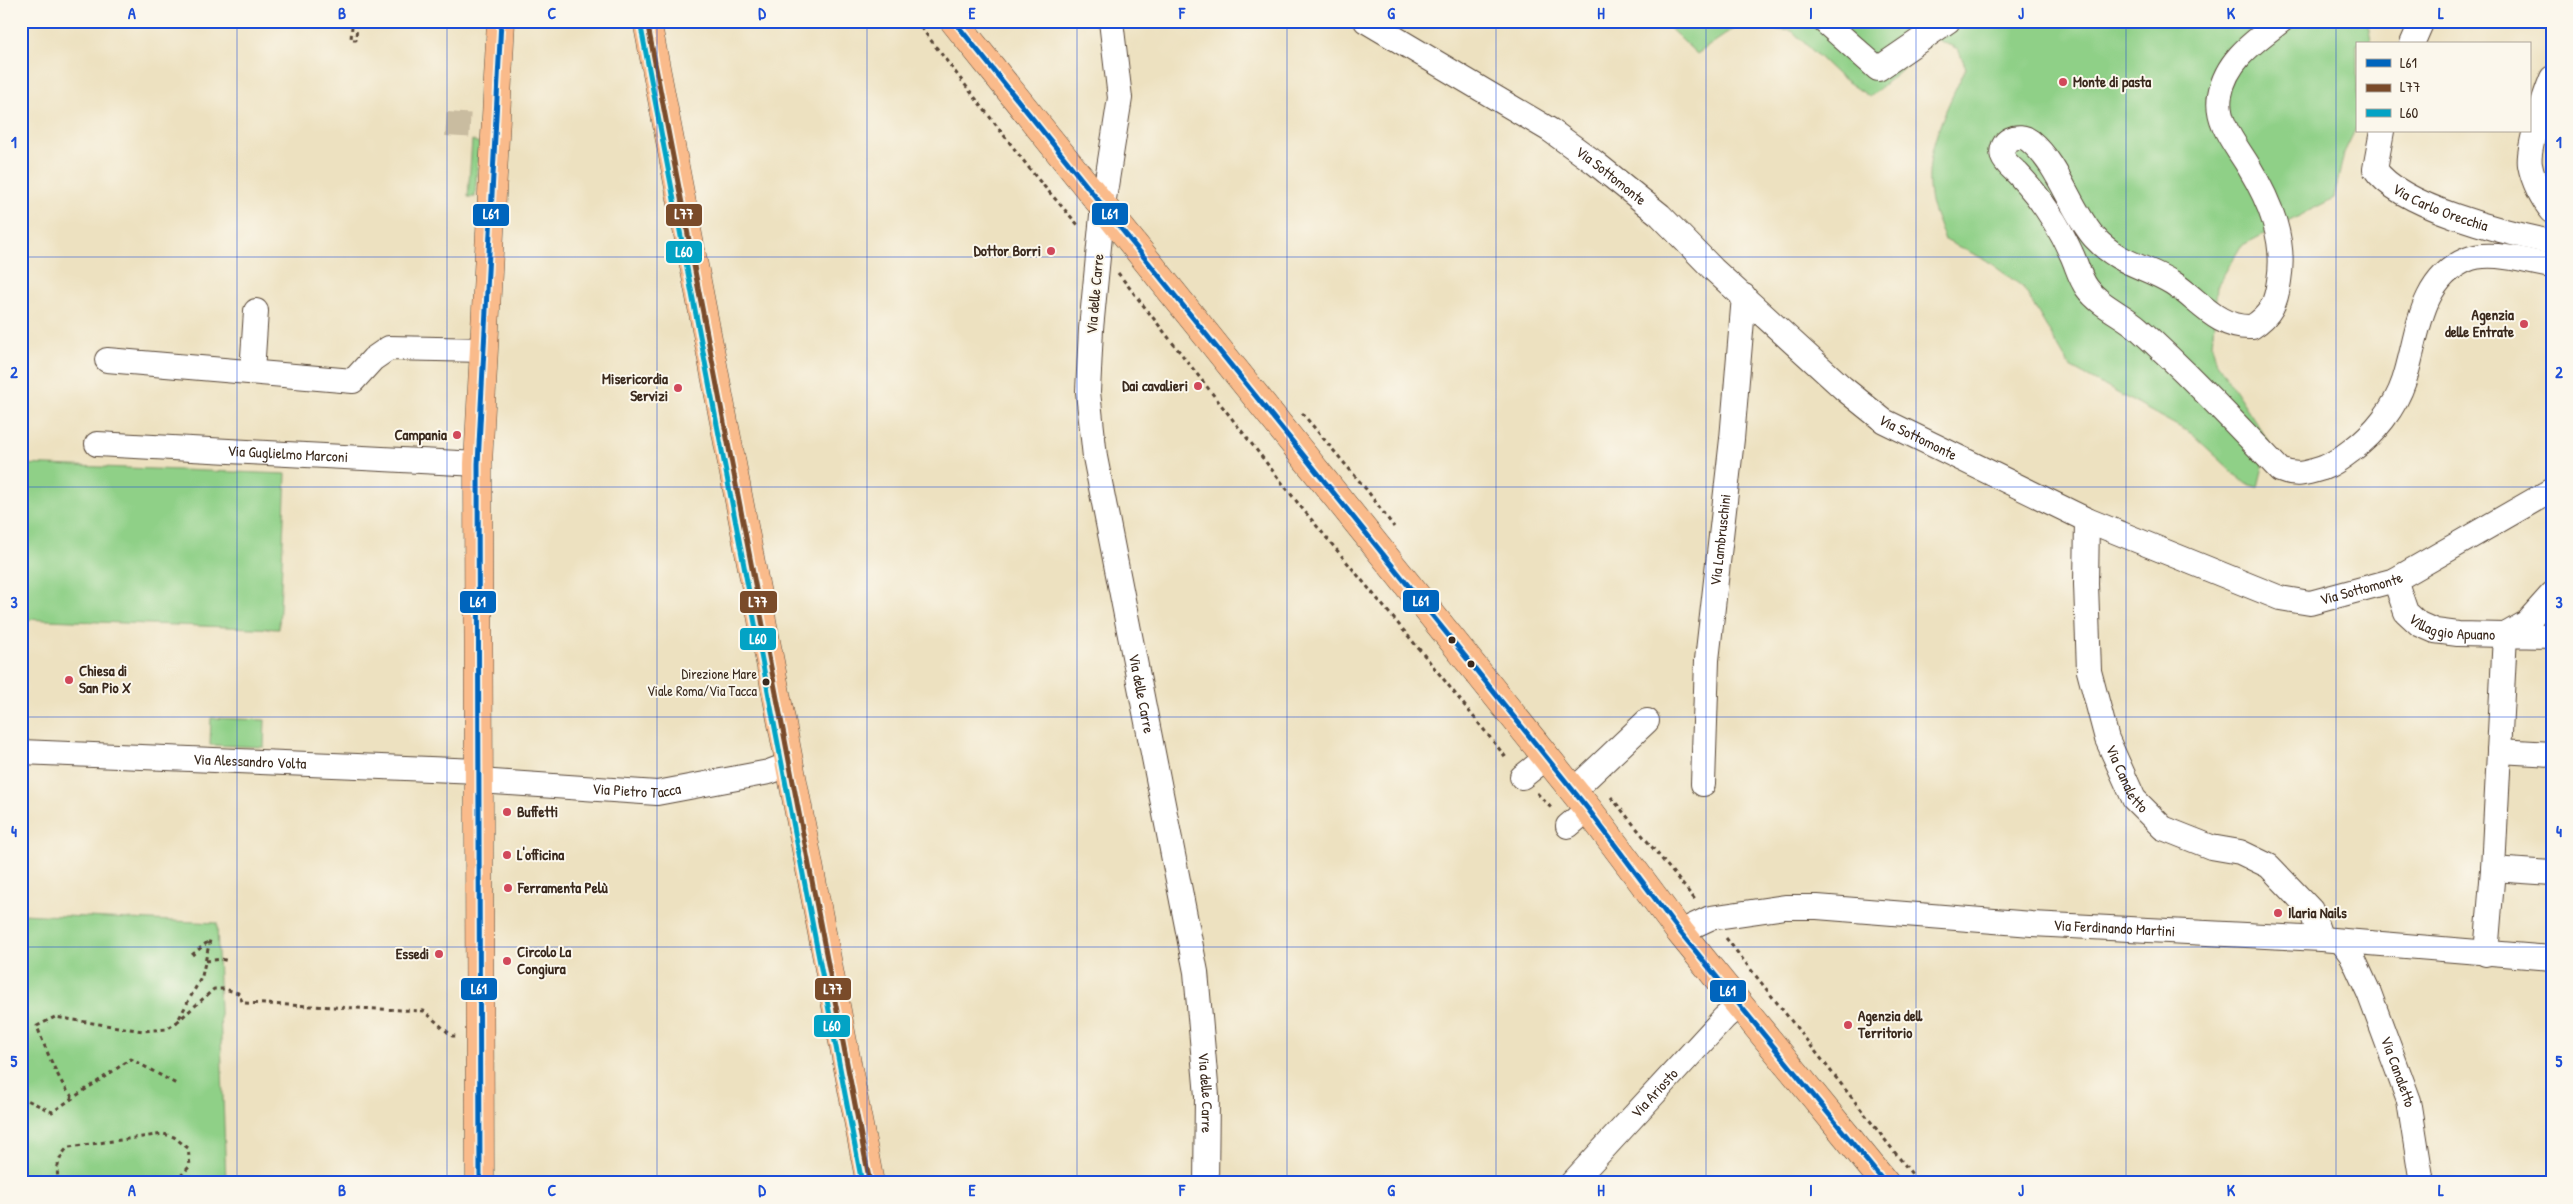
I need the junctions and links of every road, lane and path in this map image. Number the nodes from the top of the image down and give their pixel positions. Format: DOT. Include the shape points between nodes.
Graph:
graph roads {
  1 [pos="349,21"];
  2 [pos="357,21"];
  3 [pos="501,21"];
  4 [pos="647,21"];
  5 [pos="916,21"];
  6 [pos="954,21"];
  7 [pos="1112,21"];
  8 [pos="1366,21"];
  9 [pos="1824,21"];
  10 [pos="1948,21"];
  11 [pos="2281,21"];
  12 [pos="2422,21"];
  13 [pos="2413,42"];
  14 [pos="2552,78"];
  15 [pos="2382,132"];
  16 [pos="2544,139"];
  17 [pos="1103,205"];
  18 [pos="2552,211"];
  19 [pos="2552,242"];
  20 [pos="1099,248"];
  21 [pos="2552,266"];
  22 [pos="1744,296"];
  23 [pos="256,311"];
  24 [pos="484,350"];
  25 [pos="107,360"];
  26 [pos="252,372"];
  27 [pos="97,444"];
  28 [pos="478,464"];
  29 [pos="2552,490"];
  30 [pos="2087,520"];
  31 [pos="2395,580"];
  32 [pos="2552,594"];
  33 [pos="2506,635"];
  34 [pos="2552,636"];
  35 [pos="1647,722"];
  36 [pos="2500,751"];
  37 [pos="21,752"];
  38 [pos="2552,754"];
  39 [pos="1546,758"];
  40 [pos="790,764"];
  41 [pos="478,776"];
  42 [pos="1522,778"];
  43 [pos="1703,784"];
  44 [pos="1576,809"];
  45 [pos="2493,869"];
  46 [pos="2552,874"];
  47 [pos="1680,932"];
  48 [pos="2332,941"];
  49 [pos="192,954"];
  50 [pos="2486,954"];
  51 [pos="2552,958"];
  52 [pos="229,961"];
  53 [pos="206,962"];
  54 [pos="1740,1004"];
  55 [pos="177,1022"];
  56 [pos="466,1036"];
  57 [pos="178,1085"];
  58 [pos="21,1097"];
  59 [pos="74,1098"];
  60 [pos="60,1183"];
  61 [pos="174,1183"];
  62 [pos="480,1183"];
  63 [pos="870,1183"];
  64 [pos="1206,1183"];
  65 [pos="1572,1183"];
  66 [pos="1885,1183"];
  67 [pos="2422,1183"];
  1 -- 2 [label="path" via="351,40 356,40"];
  3 -- 24 [label="main road" via="487,127"];
  4 -- 40 [label="main road"];
  5 -- 20 [label="path" via="1036,177"];
  6 -- 17 [label="main road"];
  7 -- 17 [label="street, Via delle Carre" via="1120,98"];
  8 -- 22 [label="street, Via Sottomonte" via="1550,130 1587,156 1660,215"];
  9 -- 10 [label="street" via="1878,69"];
  11 -- 21 [label="street" via="2237,57 2220,94 2220,116 2261,188 2280,238 2281,272 2276,302 2270,314 2252,327 2222,321 2173,283 2134,266 2112,252 2088,228 2049,163 2029,139 2013,137 2002,153 2007,164 2040,197 2072,254 2087,289 2097,300 2136,327 2280,470 2299,475 2331,465 2360,445 2378,427 2404,381 2430,292 2465,260 2480,256"];
  12 -- 13 [label="street"];
  14 -- 16 [label="street" via="2546,92"];
  15 -- 19 [label="street, Via Carlo Orecchia" via="2375,168 2395,190 2477,224"];
  16 -- 18 [label="street" via="2529,164"];
  17 -- 20 [label="street, Via delle Carre"];
  17 -- 39 [label="main road"];
  20 -- 42 [label="path" via="1301,507 1429,660"];
  20 -- 64 [label="street, Via delle Carre" via="1088,392 1095,457 1196,972 1207,1096"];
  22 -- 30 [label="street, Via Sottomonte" via="1843,388 1884,421"];
  22 -- 43 [label="street, Via Lambruschini" via="1708,660"];
  23 -- 26 [label="street"];
  24 -- 26 [label="street" via="389,348 373,359 353,381"];
  24 -- 28 [label="main road"];
  25 -- 26 [label="street"];
  27 -- 28 [label="street, Via Guglielmo Marconi"];
  28 -- 41 [label="main road"];
  29 -- 31 [label="street, Via Sottomonte"];
  30 -- 31 [label="street, Via Sottomonte" via="2280,598 2310,603"];
  30 -- 48 [label="street, Via Canaletto" via="2089,672 2107,739 2134,799 2163,828 2211,847 2240,852 2268,866 2311,910"];
  31 -- 33 [label="street, Villaggio Apuano" via="2406,612 2419,624 2435,631 2458,634"];
  32 -- 33 [label="street, Villaggio Apuano" via="2526,623"];
  33 -- 34 [label="street, Villaggio Apuano"];
  33 -- 36 [label="street, Villaggio Apuano"];
  35 -- 44 [label="street"];
  36 -- 38 [label="street"];
  36 -- 45 [label="street, Villaggio Apuano"];
  37 -- 41 [label="street, Via Alessandro Volta"];
  39 -- 42 [label="street"];
  39 -- 44 [label="main road"];
  40 -- 41 [label="street, Via Pietro Tacca" via="769,772 657,793"];
  40 -- 63 [label="main road"];
  41 -- 62 [label="main road"];
  42 -- 44 [label="path"];
  44 -- 47 [label="main road"];
  45 -- 46 [label="street"];
  45 -- 50 [label="street, Villaggio Apuano"];
  47 -- 48 [label="street, Via Ferdinando Martini" via="1710,918 1785,907 1817,907 2042,925"];
  47 -- 54 [label="main road"];
  48 -- 50 [label="street, Via Ferdinando Martini"];
  48 -- 67 [label="street, Via Canaletto" via="2352,956 2369,993 2409,1101"];
  49 -- 53 [label="path" via="210,940"];
  50 -- 51 [label="street, Via Ferdinando Martini"];
  52 -- 53 [label="path"];
  53 -- 55 [label="path"];
  54 -- 65 [label="street, Via Ariosto"];
  54 -- 66 [label="main road"];
  55 -- 56 [label="path" via="214,989 226,989 238,993 243,1003 424,1011 452,1036"];
  55 -- 59 [label="path" via="167,1029 143,1031 55,1017 37,1026 65,1091"];
  57 -- 59 [label="path" via="131,1059"];
  58 -- 59 [label="path" via="52,1112"];
  60 -- 61 [label="path" via="58,1166 63,1151 70,1147 164,1134 188,1148 190,1166"];
}
